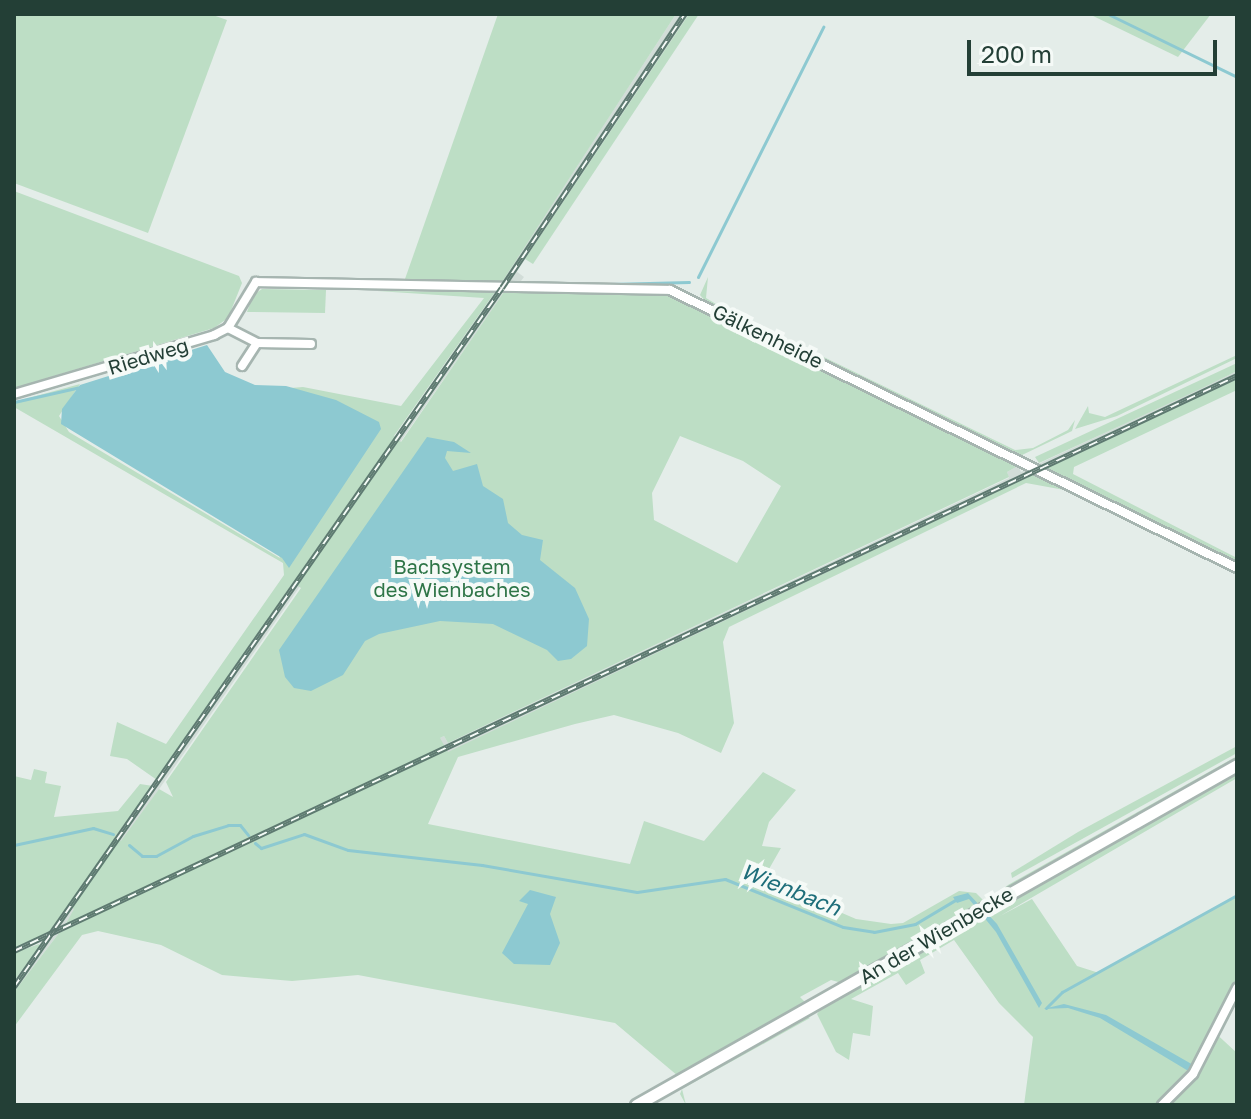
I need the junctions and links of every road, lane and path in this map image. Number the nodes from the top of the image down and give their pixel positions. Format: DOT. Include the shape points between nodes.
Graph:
graph roads {
  1 [pos="228,328"];
  2 [pos="257,343"];
  3 [pos="311,344"];
  4 [pos="242,366"];
  5 [pos="14,394"];
  6 [pos="1237,568"];
  7 [pos="1237,765"];
  8 [pos="1237,988"];
  9 [pos="636,1105"];
  10 [pos="1162,1105"];
  1 -- 2 [label="street"];
  1 -- 5 [label="street, Riedweg"];
  1 -- 6 [label="street, Gälkenheide" via="256,282 670,290"];
  2 -- 3 [label="street"];
  2 -- 4 [label="street"];
  7 -- 9 [label="street, An der Wienbecke"];
  8 -- 10 [label="street" via="1191,1076"];
}
